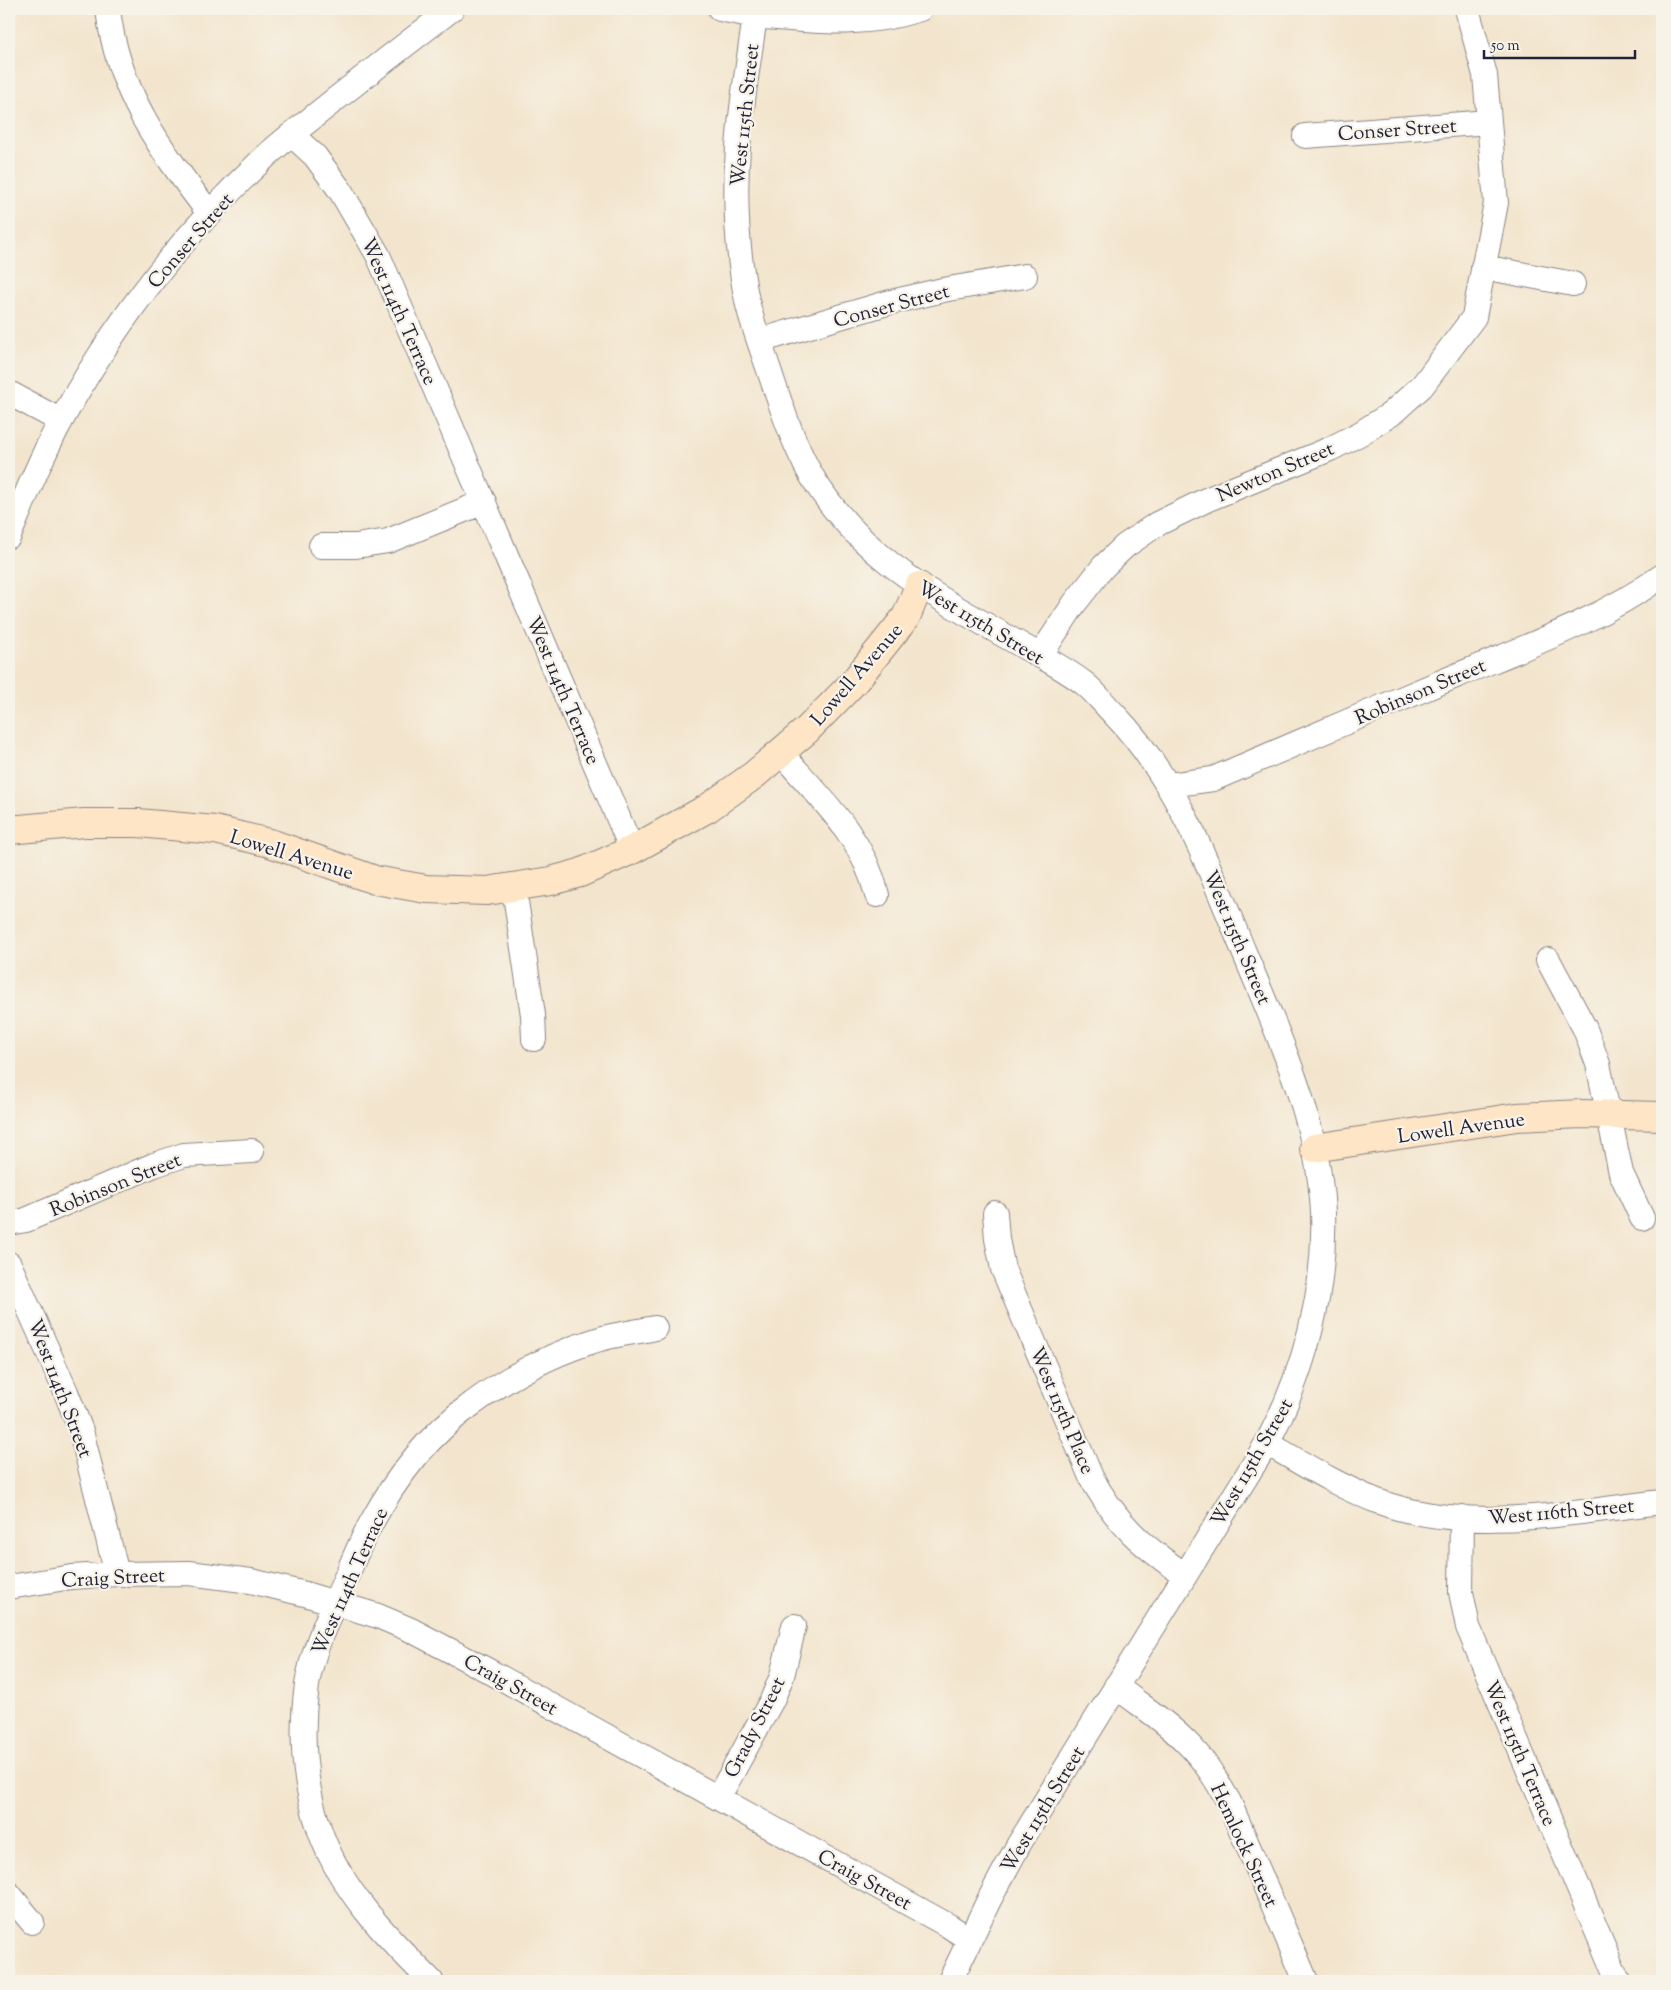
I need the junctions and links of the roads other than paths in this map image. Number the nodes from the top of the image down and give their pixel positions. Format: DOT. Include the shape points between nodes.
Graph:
graph roads {
  1 [pos="108,9"];
  2 [pos="452,9"];
  3 [pos="720,9"];
  4 [pos="920,9"];
  5 [pos="1467,9"];
  6 [pos="755,16"];
  7 [pos="1489,122"];
  8 [pos="292,135"];
  9 [pos="1305,136"];
  10 [pos="210,214"];
  11 [pos="1483,266"];
  12 [pos="1024,276"];
  13 [pos="1573,284"];
  14 [pos="759,341"];
  15 [pos="9,393"];
  16 [pos="61,421"];
  17 [pos="484,502"];
  18 [pos="9,536"];
  19 [pos="321,546"];
  20 [pos="1662,576"];
  21 [pos="919,586"];
  22 [pos="1040,656"];
  23 [pos="781,753"];
  24 [pos="1169,785"];
  25 [pos="9,830"];
  26 [pos="632,850"];
  27 [pos="514,888"];
  28 [pos="876,895"];
  29 [pos="1548,960"];
  30 [pos="534,1039"];
  31 [pos="1609,1116"];
  32 [pos="1662,1116"];
  33 [pos="1314,1148"];
  34 [pos="252,1151"];
  35 [pos="995,1213"];
  36 [pos="1642,1218"];
  37 [pos="9,1223"];
  38 [pos="9,1264"];
  39 [pos="655,1328"];
  40 [pos="1266,1443"];
  41 [pos="1662,1502"];
  42 [pos="1462,1517"];
  43 [pos="117,1574"];
  44 [pos="1184,1575"];
  45 [pos="9,1587"];
  46 [pos="335,1602"];
  47 [pos="794,1626"];
  48 [pos="1116,1686"];
  49 [pos="718,1798"];
  50 [pos="9,1894"];
  51 [pos="32,1922"];
  52 [pos="969,1939"];
  53 [pos="430,1981"];
  54 [pos="950,1981"];
  55 [pos="1306,1981"];
  56 [pos="1618,1981"];
  1 -- 10 [label="street" via="116,52 132,96 152,135"];
  2 -- 8 [label="street, Conser Street"];
  3 -- 6 [label="street, West 115th Street"];
  4 -- 6 [label="street" via="882,19 838,23"];
  5 -- 7 [label="street, Newton Street" via="1485,75"];
  6 -- 14 [label="street, West 115th Street" via="738,145 736,197 742,267"];
  7 -- 9 [label="street, Conser Street"];
  7 -- 11 [label="street, Newton Street" via="1496,203"];
  8 -- 10 [label="street, Conser Street"];
  8 -- 17 [label="street, West 114th Terrace" via="315,156 340,190 378,255"];
  10 -- 16 [label="street, Conser Street" via="128,314 89,371"];
  11 -- 13 [label="street"];
  11 -- 22 [label="street, Newton Street" via="1474,317 1422,386 1391,414 1330,449 1206,500 1157,524 1125,546 1103,567 1074,604"];
  12 -- 14 [label="street, Conser Street" via="887,303"];
  14 -- 21 [label="street, West 115th Street" via="796,445 827,500 887,563"];
  15 -- 16 [label="street"];
  16 -- 18 [label="street, Conser Street"];
  17 -- 19 [label="street" via="388,540 356,546"];
  17 -- 26 [label="street, West 114th Terrace"];
  20 -- 24 [label="street, Robinson Street" via="1610,610 1544,640 1213,779"];
  21 -- 22 [label="street, West 115th Street"];
  21 -- 23 [label="street, Lowell Avenue" via="906,617 878,654"];
  22 -- 24 [label="street, West 115th Street" via="1085,684 1128,729"];
  23 -- 26 [label="street, Lowell Avenue" via="708,808"];
  23 -- 28 [label="street" via="847,829 872,874"];
  24 -- 33 [label="street, West 115th Street" via="1194,832 1290,1062 1306,1109"];
  25 -- 27 [label="street, Lowell Avenue" via="84,823 138,823 215,830 270,843 375,880 455,891"];
  26 -- 27 [label="street, Lowell Avenue" via="580,873"];
  27 -- 30 [label="street"];
  29 -- 31 [label="street" via="1585,1029 1598,1064"];
  31 -- 32 [label="street, Lowell Avenue"];
  31 -- 33 [label="street, Lowell Avenue" via="1517,1116"];
  31 -- 36 [label="street" via="1621,1173"];
  33 -- 40 [label="street, West 115th Street" via="1323,1217 1321,1271 1310,1331 1295,1382"];
  34 -- 37 [label="street, Robinson Street" via="184,1155 26,1220"];
  35 -- 44 [label="street, West 115th Place" via="1003,1268 1091,1477 1125,1528"];
  38 -- 43 [label="street, West 114th Street" via="81,1431"];
  39 -- 46 [label="street, West 114th Terrace" via="601,1339 554,1354 470,1405 432,1438 399,1477 369,1527"];
  40 -- 42 [label="street, West 116th Street" via="1378,1502 1428,1515"];
  40 -- 44 [label="street, West 115th Street"];
  41 -- 42 [label="street, West 116th Street" via="1514,1518"];
  42 -- 56 [label="street, West 115th Terrace" via="1461,1592 1468,1628"];
  43 -- 45 [label="street, Craig Street"];
  43 -- 46 [label="street, Craig Street" via="189,1574 251,1581"];
  44 -- 48 [label="street, West 115th Street"];
  46 -- 49 [label="street, Craig Street" via="411,1630"];
  46 -- 53 [label="street, West 114th Terrace" via="316,1649 307,1683 303,1725 305,1766 314,1811 329,1854 353,1895 382,1932"];
  47 -- 49 [label="street, Grady Street" via="782,1676 772,1700"];
  48 -- 52 [label="street, West 115th Street" via="1019,1844"];
  48 -- 55 [label="street, Hemlock Street" via="1187,1742 1213,1775 1229,1802"];
  49 -- 52 [label="street, Craig Street"];
  50 -- 51 [label="street"];
  52 -- 54 [label="street, West 115th Street"];
}
